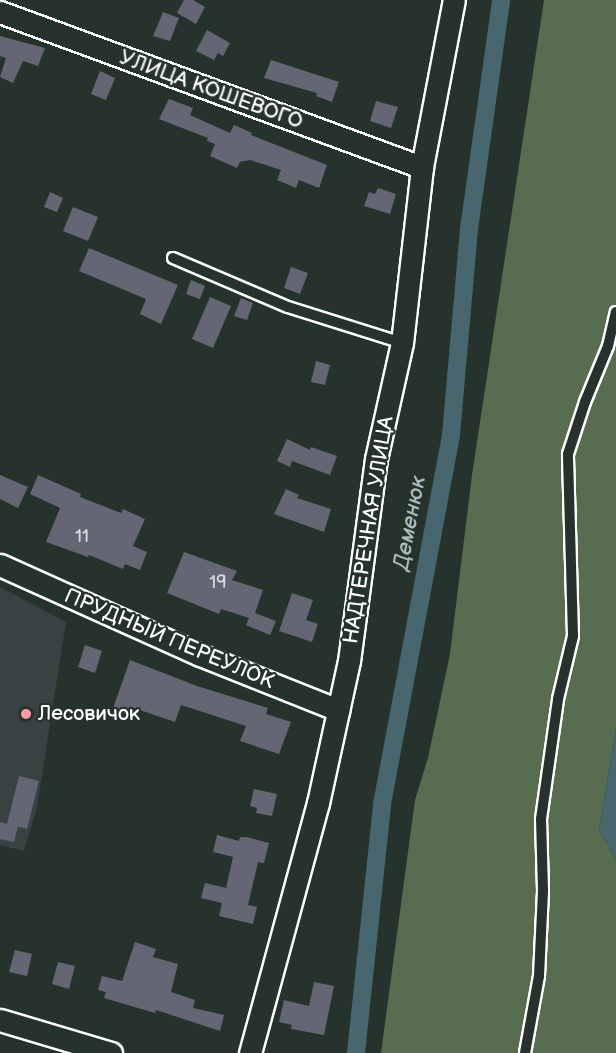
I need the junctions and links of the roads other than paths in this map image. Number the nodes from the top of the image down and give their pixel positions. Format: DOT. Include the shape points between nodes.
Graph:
graph roads {
  1 [pos="454,0"];
  2 [pos="0,12"];
  3 [pos="422,167"];
  4 [pos="173,258"];
  5 [pos="616,312"];
  6 [pos="402,343"];
  7 [pos="0,565"];
  8 [pos="338,711"];
  9 [pos="0,1020"];
  10 [pos="111,1053"];
  11 [pos="250,1053"];
  12 [pos="525,1053"];
  1 -- 3 [label="street, НАДТЕРЕЧНАЯ УЛИЦА"];
  2 -- 3 [label="street, УЛИЦА КОШЕВОГО"];
  3 -- 6 [label="street, НАДТЕРЕЧНАЯ УЛИЦА"];
  4 -- 6 [label="lane" via="288,307"];
  5 -- 12 [label="lane" via="608,346 568,454 573,636 558,699 541,819 539,976"];
  6 -- 8 [label="street, НАДТЕРЕЧНАЯ УЛИЦА" via="376,459 349,662"];
  7 -- 8 [label="street, ПРУДНЫЙ ПЕРЕУЛОК" via="200,655"];
  8 -- 11 [label="street, НАДТЕРЕЧНАЯ УЛИЦА" via="318,803"];
  9 -- 10 [label="street"];
}
